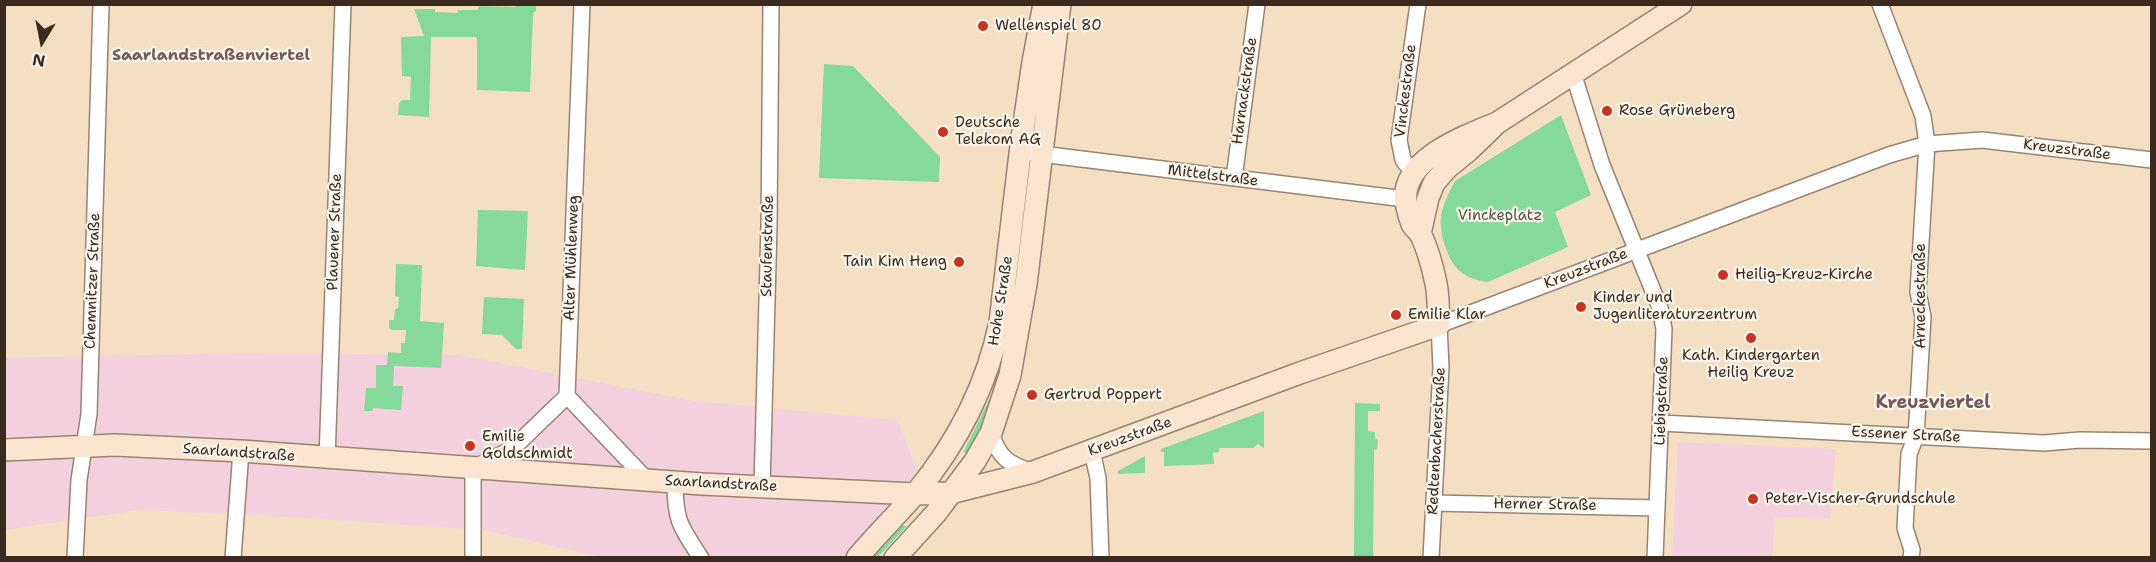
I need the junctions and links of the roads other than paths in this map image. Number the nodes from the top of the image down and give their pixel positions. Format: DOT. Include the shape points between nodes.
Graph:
graph roads {
  1 [pos="101,4"];
  2 [pos="343,4"];
  3 [pos="582,4"];
  4 [pos="771,4"];
  5 [pos="1044,4"];
  6 [pos="1060,4"];
  7 [pos="1257,4"];
  8 [pos="1418,4"];
  9 [pos="1681,4"];
  10 [pos="1880,4"];
  11 [pos="1573,73"];
  12 [pos="1497,123"];
  13 [pos="1927,144"];
  14 [pos="1031,152"];
  15 [pos="2151,160"];
  16 [pos="1414,174"];
  17 [pos="1234,178"];
  18 [pos="1405,199"];
  19 [pos="1420,234"];
  20 [pos="1638,250"];
  21 [pos="1439,325"];
  22 [pos="567,396"];
  23 [pos="1661,423"];
  24 [pos="991,433"];
  25 [pos="1917,435"];
  26 [pos="2151,441"];
  27 [pos="84,445"];
  28 [pos="4,450"];
  29 [pos="241,451"];
  30 [pos="1092,451"];
  31 [pos="327,459"];
  32 [pos="473,468"];
  33 [pos="1033,472"];
  34 [pos="647,480"];
  35 [pos="675,482"];
  36 [pos="762,487"];
  37 [pos="933,493"];
  38 [pos="1434,503"];
  39 [pos="1657,508"];
  40 [pos="75,558"];
  41 [pos="233,558"];
  42 [pos="473,558"];
  43 [pos="701,558"];
  44 [pos="857,558"];
  45 [pos="895,558"];
  46 [pos="1101,558"];
  47 [pos="1431,558"];
  48 [pos="1655,558"];
  49 [pos="1911,558"];
  1 -- 27 [label="street, Chemnitzer Straße" via="89,414"];
  2 -- 31 [label="street, Plauener Straße"];
  3 -- 22 [label="street, Alter Mühlenweg"];
  4 -- 36 [label="street, Staufenstraße"];
  5 -- 14 [label="street, Hohe Straße" via="1033,62"];
  6 -- 14 [label="street, Hohe Straße"];
  7 -- 17 [label="street, Harnackstraße"];
  8 -- 16 [label="street, Vinckestraße" via="1399,140 1403,160"];
  9 -- 11 [label="street"];
  10 -- 13 [label="street, Arneckestraße" via="1923,116"];
  11 -- 12 [label="street"];
  11 -- 20 [label="street" via="1602,165"];
  12 -- 16 [label="street" via="1437,151"];
  12 -- 19 [label="street" via="1434,183"];
  13 -- 15 [label="street, Kreuzstraße" via="1982,140"];
  13 -- 20 [label="street, Kreuzstraße"];
  13 -- 25 [label="street, Arneckestraße" via="1918,292 1923,317"];
  14 -- 17 [label="street, Mittelstraße"];
  14 -- 24 [label="street, Hohe Straße" via="1026,284 1012,363"];
  14 -- 37 [label="street, Hohe Straße" via="995,346 965,424 935,468"];
  16 -- 18 [label="street"];
  17 -- 18 [label="street, Mittelstraße"];
  18 -- 19 [label="street"];
  19 -- 21 [label="street" via="1436,281"];
  20 -- 21 [label="street, Kreuzstraße"];
  20 -- 23 [label="street, Liebigstraße" via="1664,329"];
  21 -- 30 [label="street, Kreuzstraße"];
  21 -- 38 [label="street, Redtenbacherstraße" via="1442,367"];
  22 -- 32 [label="street, Saarlandstraße" via="513,449"];
  22 -- 34 [label="street"];
  23 -- 25 [label="street, Essener Straße"];
  23 -- 39 [label="street, Liebigstraße"];
  24 -- 33 [label="street" via="1003,458"];
  24 -- 37 [label="street, Hohe Straße" via="975,461"];
  25 -- 26 [label="street, Essener Straße" via="2044,443"];
  25 -- 49 [label="street, Arneckestraße" via="1909,454 1905,528"];
  27 -- 28 [label="street, Saarlandstraße"];
  27 -- 29 [label="street, Saarlandstraße"];
  27 -- 40 [label="street, Chemnitzer Straße"];
  29 -- 31 [label="street, Saarlandstraße"];
  29 -- 41 [label="street"];
  30 -- 33 [label="street, Kreuzstraße"];
  30 -- 46 [label="street" via="1098,478"];
  31 -- 32 [label="street, Saarlandstraße"];
  32 -- 34 [label="street, Saarlandstraße"];
  32 -- 42 [label="street"];
  33 -- 37 [label="street, Kreuzstraße"];
  34 -- 35 [label="street, Saarlandstraße"];
  35 -- 36 [label="street, Saarlandstraße"];
  35 -- 43 [label="street" via="677,517"];
  36 -- 37 [label="street, Saarlandstraße"];
  37 -- 44 [label="street, Hohe Straße" via="877,533"];
  37 -- 45 [label="street, Hohe Straße" via="936,513"];
  38 -- 39 [label="street, Herner Straße"];
  38 -- 47 [label="street, Redtenbacherstraße"];
  39 -- 48 [label="street, Liebigstraße"];
}
